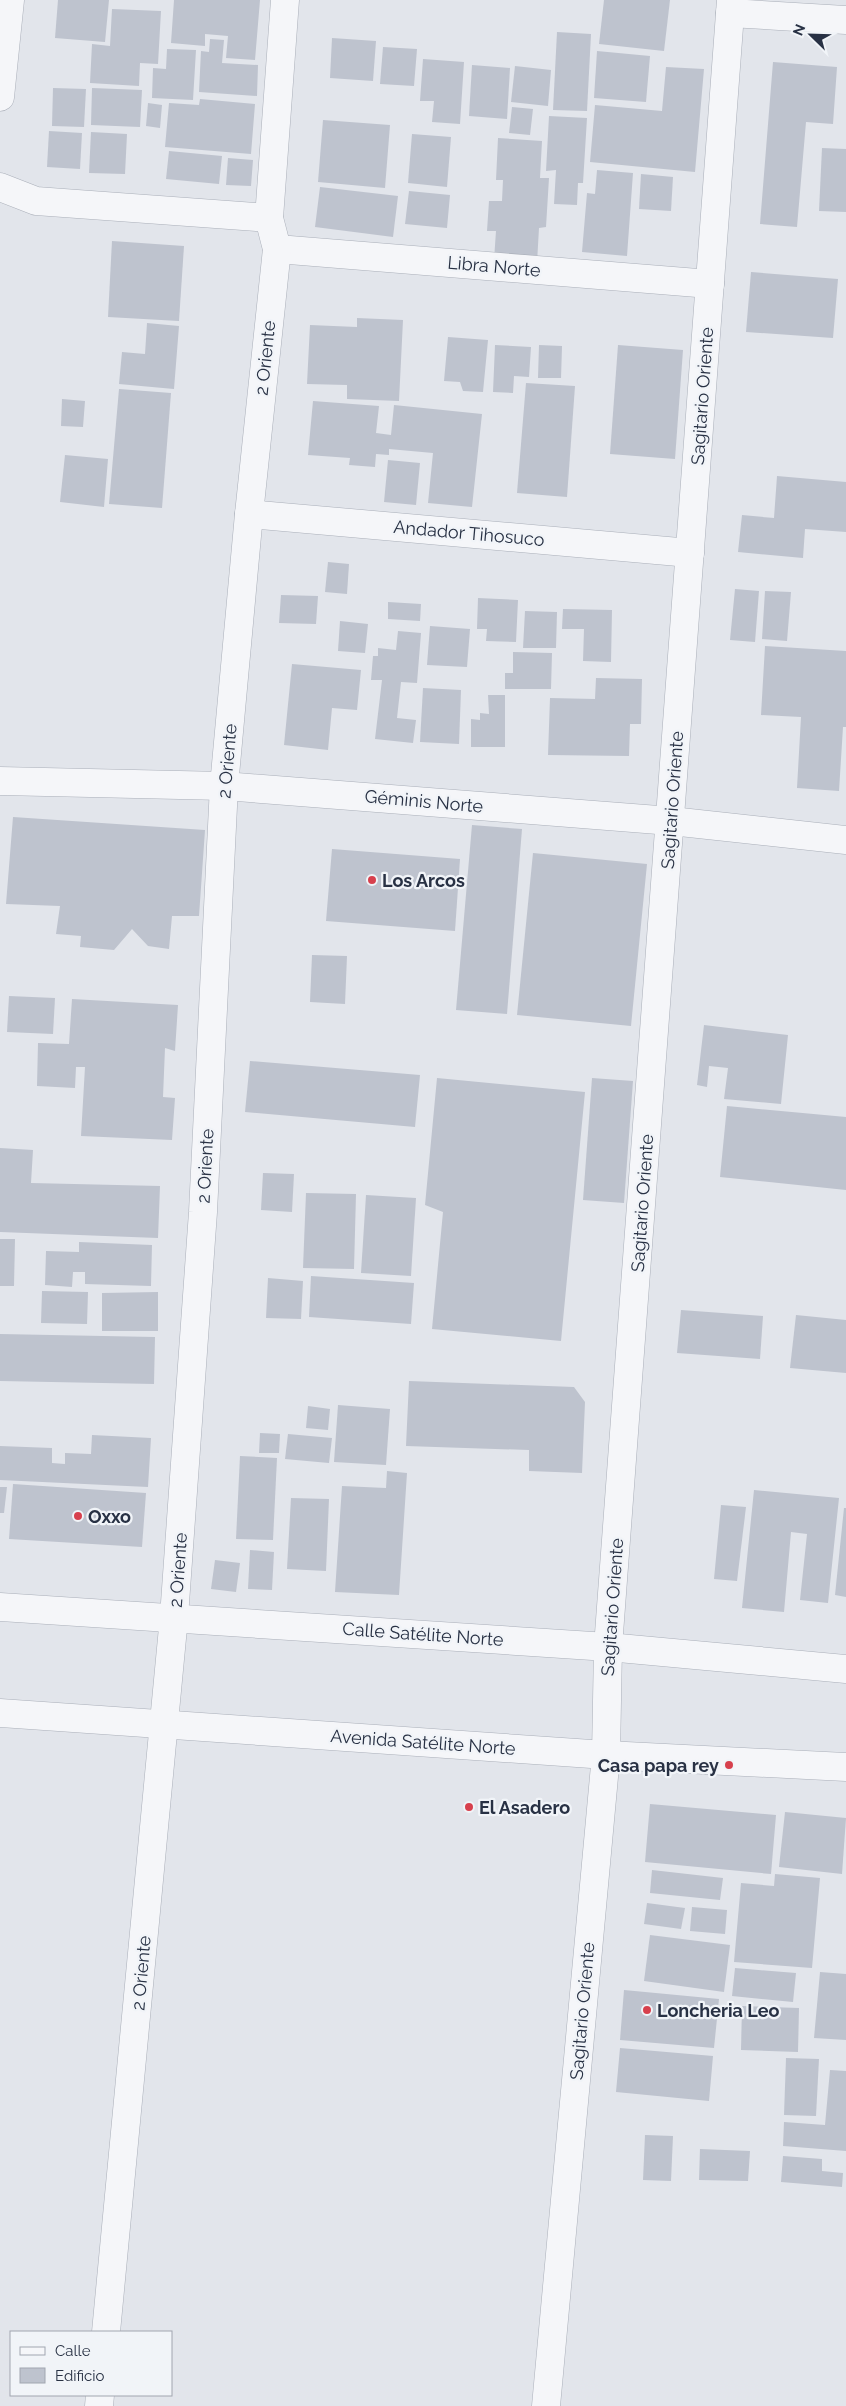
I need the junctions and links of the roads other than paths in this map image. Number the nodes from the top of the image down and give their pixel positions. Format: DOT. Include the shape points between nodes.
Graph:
graph roads {
  1 [pos="10,0"];
  2 [pos="285,0"];
  3 [pos="731,6"];
  4 [pos="846,20"];
  5 [pos="0,97"];
  6 [pos="0,187"];
  7 [pos="268,218"];
  8 [pos="277,249"];
  9 [pos="710,284"];
  10 [pos="249,514"];
  11 [pos="690,553"];
  12 [pos="0,781"];
  13 [pos="224,786"];
  14 [pos="671,821"];
  15 [pos="846,840"];
  16 [pos="0,1607"];
  17 [pos="174,1617"];
  18 [pos="608,1647"];
  19 [pos="846,1669"];
  20 [pos="0,1713"];
  21 [pos="165,1725"];
  22 [pos="606,1755"];
  23 [pos="846,1767"];
  24 [pos="106,2331"];
  25 [pos="546,2406"];
  1 -- 5 [label="street"];
  2 -- 7 [label="street, 2 Oriente"];
  3 -- 4 [label="street"];
  3 -- 9 [label="street, Sagitario Oriente"];
  6 -- 7 [label="street" via="36,201"];
  7 -- 8 [label="street, 2 Oriente"];
  8 -- 9 [label="street, Libra Norte"];
  8 -- 10 [label="street, 2 Oriente"];
  9 -- 11 [label="street, Sagitario Oriente"];
  10 -- 11 [label="street, Andador Tihosuco"];
  10 -- 13 [label="street, 2 Oriente"];
  11 -- 14 [label="street, Sagitario Oriente"];
  12 -- 13 [label="street, Géminis Norte"];
  13 -- 14 [label="street, Géminis Norte"];
  13 -- 17 [label="street, 2 Oriente" via="203,1212"];
  14 -- 15 [label="street, Géminis Norte"];
  14 -- 18 [label="street, Sagitario Oriente"];
  16 -- 17 [label="street, Calle Satélite Norte"];
  17 -- 18 [label="street, Calle Satélite Norte"];
  17 -- 21 [label="street, 2 Oriente"];
  18 -- 19 [label="street, Calle Satélite Norte"];
  18 -- 22 [label="street, Sagitario Oriente"];
  20 -- 21 [label="street, Avenida Satélite Norte"];
  21 -- 22 [label="street, Avenida Satélite Norte"];
  21 -- 24 [label="street, 2 Oriente"];
  22 -- 23 [label="street, Avenida Satélite Norte"];
  22 -- 25 [label="street, Sagitario Oriente"];
}
